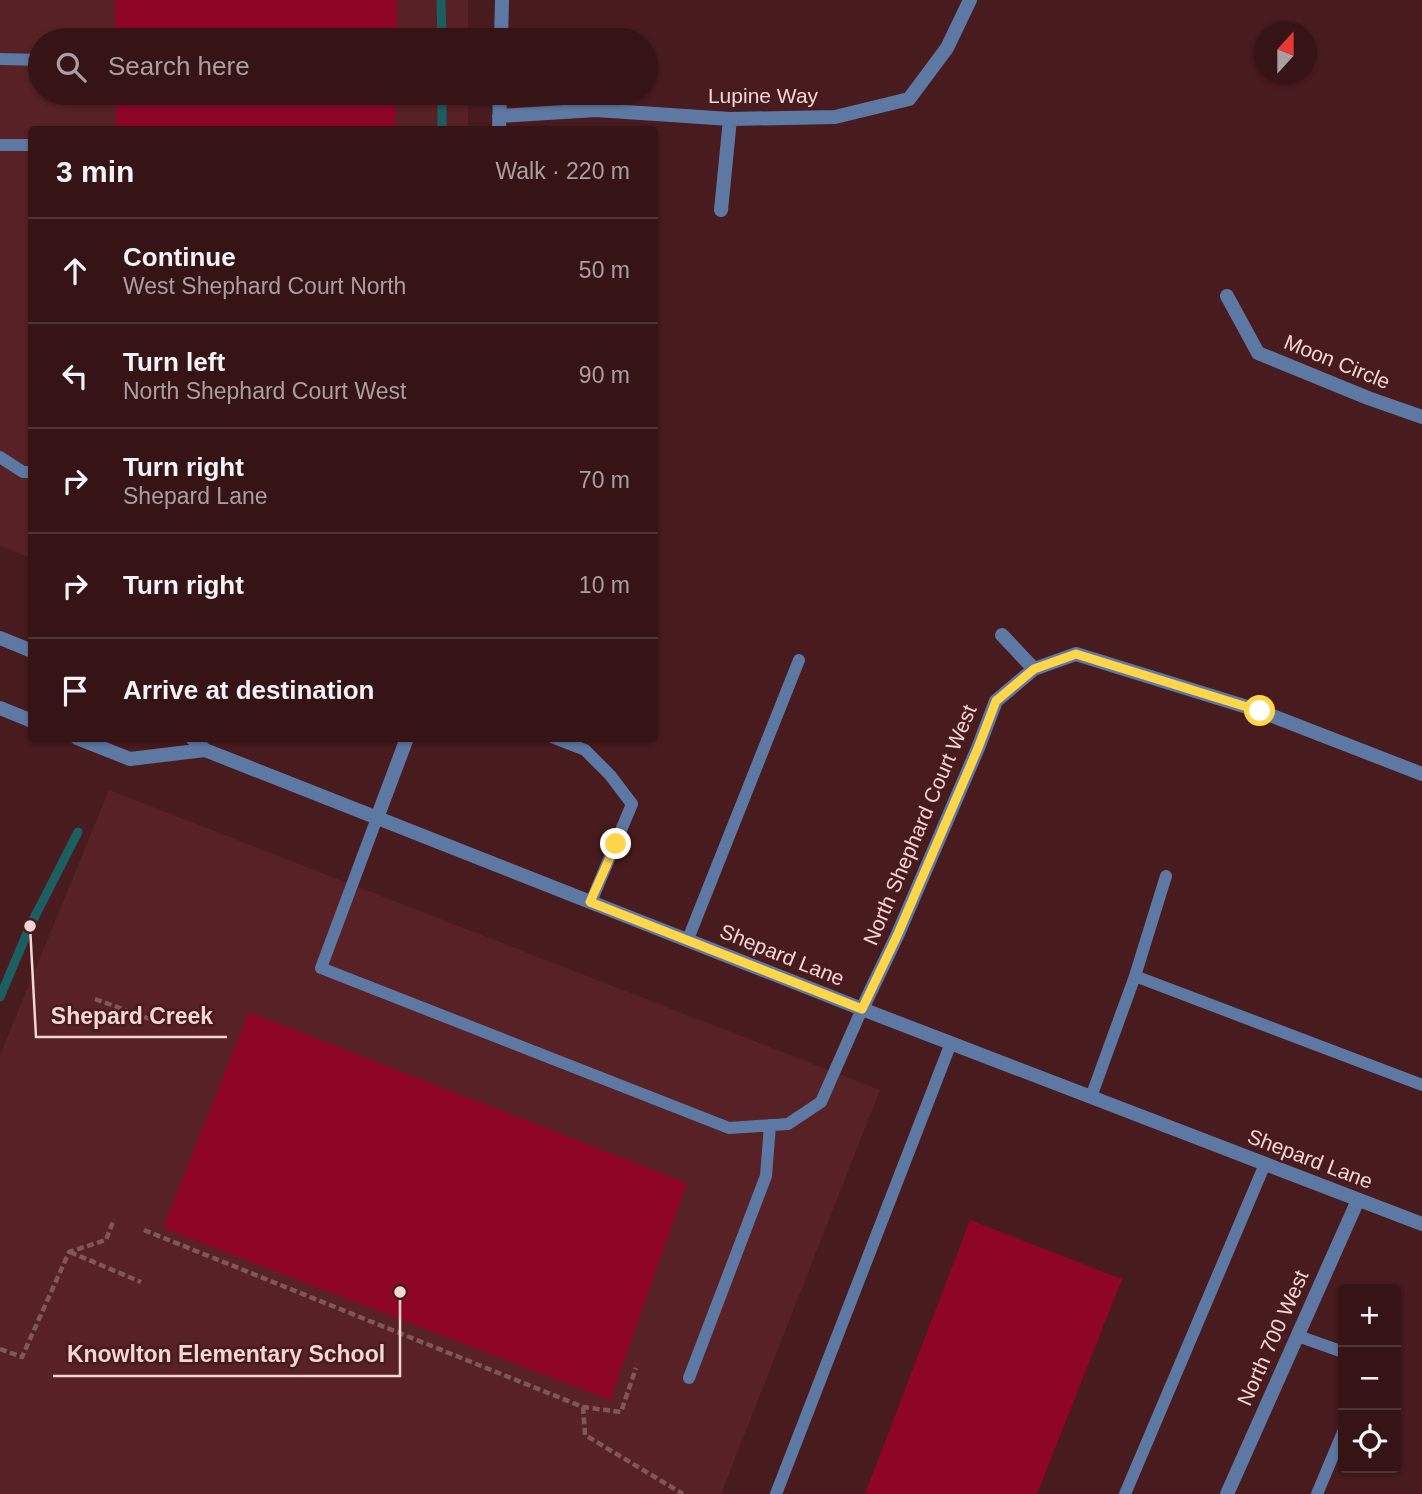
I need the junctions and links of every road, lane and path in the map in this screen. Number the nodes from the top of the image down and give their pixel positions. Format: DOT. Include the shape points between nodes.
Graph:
graph roads {
  1 [pos="502,0"];
  2 [pos="970,0"];
  3 [pos="501,28"];
  4 [pos="0,59"];
  5 [pos="28,60"];
  6 [pos="500,105"];
  7 [pos="730,119"];
  8 [pos="499,123"];
  9 [pos="0,145"];
  10 [pos="28,145"];
  11 [pos="721,210"];
  12 [pos="1227,296"];
  13 [pos="1422,417"];
  14 [pos="4,465"];
  15 [pos="28,472"];
  16 [pos="1002,635"];
  17 [pos="0,638"];
  18 [pos="28,649"];
  19 [pos="799,660"];
  20 [pos="1034,669"];
  21 [pos="0,708"];
  22 [pos="28,719"];
  23 [pos="87,742"];
  24 [pos="196,742"];
  25 [pos="406,742"];
  26 [pos="564,742"];
  27 [pos="205,750"];
  28 [pos="1422,774"];
  29 [pos="377,818"];
  30 [pos="1166,876"];
  31 [pos="590,902"];
  32 [pos="688,939"];
  33 [pos="1135,976"];
  34 [pos="95,999"];
  35 [pos="862,1009"];
  36 [pos="158,1023"];
  37 [pos="951,1043"];
  38 [pos="1422,1085"];
  39 [pos="1091,1097"];
  40 [pos="770,1125"];
  41 [pos="1265,1164"];
  42 [pos="1358,1200"];
  43 [pos="114,1219"];
  44 [pos="1422,1224"];
  45 [pos="144,1230"];
  46 [pos="69,1252"];
  47 [pos="141,1282"];
  48 [pos="1298,1336"];
  49 [pos="0,1349"];
  50 [pos="1338,1350"];
  51 [pos="636,1368"];
  52 [pos="689,1378"];
  53 [pos="583,1407"];
  54 [pos="1338,1444"];
  55 [pos="683,1494"];
  56 [pos="776,1494"];
  57 [pos="1125,1494"];
  58 [pos="1227,1494"];
  59 [pos="1317,1494"];
  1 -- 3 [label="street"];
  2 -- 7 [label="street, Lupine Way" via="947,48 909,99 835,117"];
  4 -- 5 [label="lane"];
  6 -- 8 [label="street"];
  7 -- 8 [label="street, Lupine Way" via="596,110"];
  7 -- 11 [label="street"];
  9 -- 10 [label="lane"];
  12 -- 13 [label="street, Moon Circle" via="1258,353"];
  14 -- 15 [label="lane"];
  16 -- 20 [label="street"];
  17 -- 18 [label="street"];
  19 -- 32 [label="lane"];
  20 -- 28 [label="street" via="1076,654 1260,711"];
  20 -- 35 [label="street, North Shephard Court West" via="996,701"];
  21 -- 22 [label="street"];
  23 -- 27 [label="street, Shepard Lane" via="130,759"];
  24 -- 27 [label="street, Shepard Lane"];
  25 -- 29 [label="street"];
  26 -- 31 [label="lane" via="585,750 632,804"];
  27 -- 29 [label="street, Shepard Lane"];
  29 -- 31 [label="street, Shepard Lane"];
  29 -- 40 [label="lane" via="321,968 729,1128"];
  30 -- 33 [label="lane"];
  31 -- 32 [label="street, Shepard Lane"];
  32 -- 35 [label="street, Shepard Lane"];
  33 -- 38 [label="lane"];
  33 -- 39 [label="lane"];
  34 -- 36 [label="path"];
  35 -- 37 [label="street, Shepard Lane"];
  35 -- 40 [label="lane" via="821,1102 788,1124"];
  37 -- 39 [label="street, Shepard Lane"];
  37 -- 56 [label="lane"];
  39 -- 41 [label="street, Shepard Lane"];
  40 -- 52 [label="lane" via="766,1176"];
  41 -- 42 [label="street, Shepard Lane"];
  41 -- 57 [label="lane"];
  42 -- 44 [label="street, Shepard Lane"];
  42 -- 48 [label="street, North 700 West"];
  43 -- 46 [label="path" via="106,1240"];
  45 -- 53 [label="path"];
  46 -- 47 [label="path"];
  46 -- 49 [label="path" via="22,1357"];
  48 -- 50 [label="lane"];
  48 -- 58 [label="street, North 700 West"];
  51 -- 53 [label="path" via="621,1412"];
  53 -- 55 [label="path" via="585,1435"];
  54 -- 59 [label="lane"];
}
